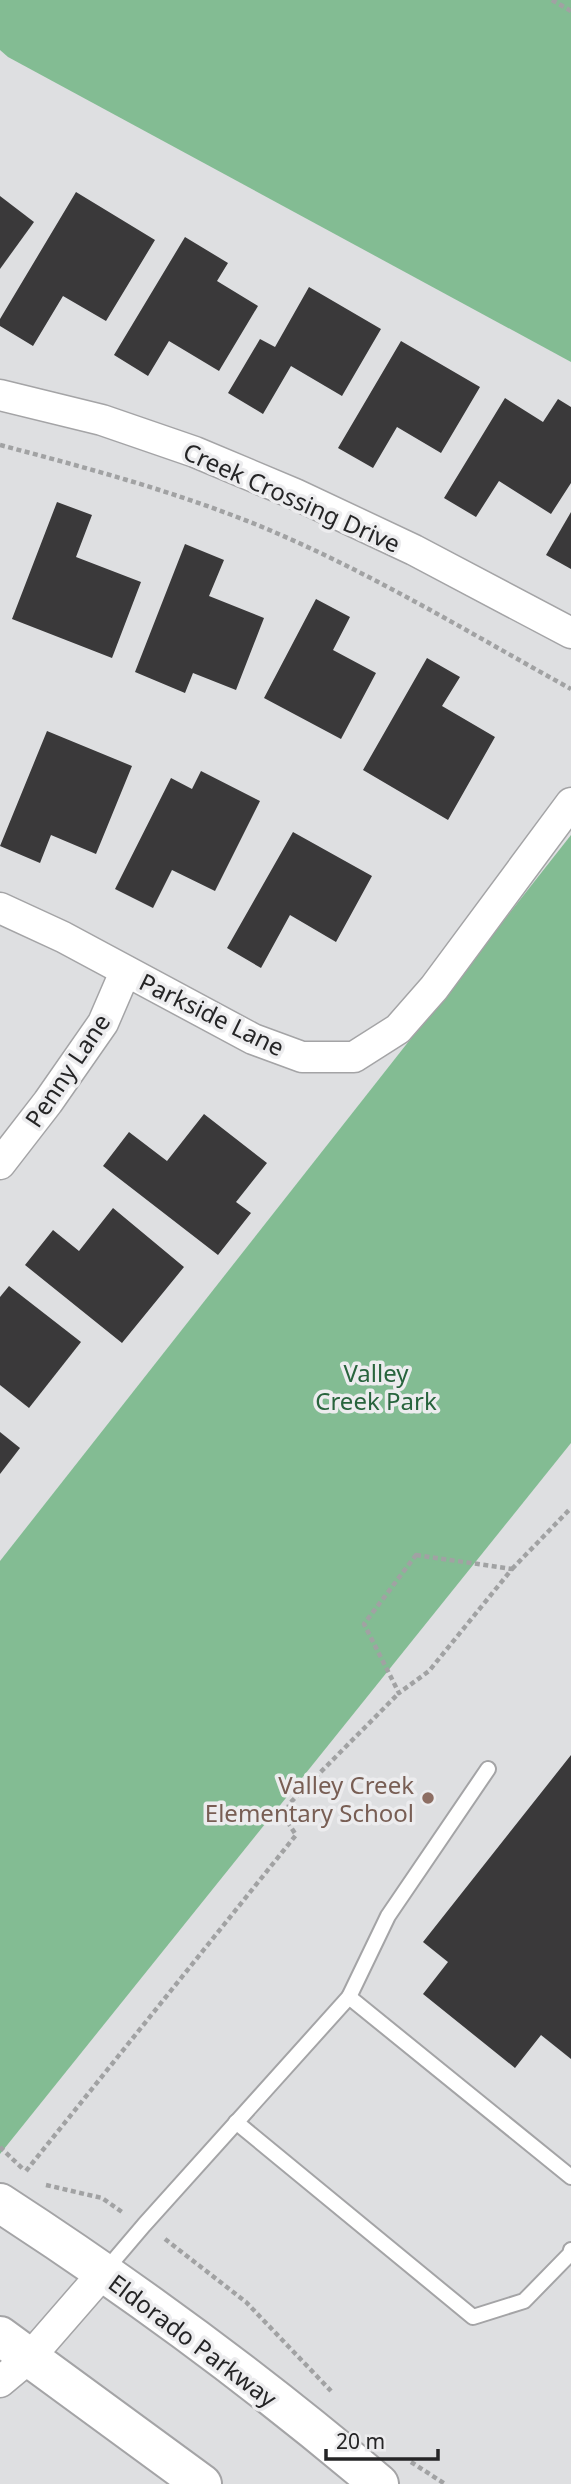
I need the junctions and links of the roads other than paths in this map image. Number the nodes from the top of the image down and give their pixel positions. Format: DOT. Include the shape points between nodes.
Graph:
graph roads {
  1 [pos="0,394"];
  2 [pos="571,633"];
  3 [pos="571,803"];
  4 [pos="0,908"];
  5 [pos="125,972"];
  6 [pos="0,1164"];
  7 [pos="488,1769"];
  8 [pos="349,1997"];
  9 [pos="236,2122"];
  10 [pos="571,2177"];
  11 [pos="0,2203"];
  12 [pos="571,2250"];
  13 [pos="103,2273"];
  14 [pos="15,2346"];
  15 [pos="0,2382"];
  16 [pos="202,2484"];
  17 [pos="379,2484"];
  1 -- 2 [label="street, Creek Crossing Drive" via="102,420 195,452 414,550"];
  3 -- 5 [label="street, Parkside Lane" via="434,988 398,1029 354,1057 302,1057 253,1039"];
  4 -- 5 [label="street, Parkside Lane"];
  5 -- 6 [label="street, Penny Lane" via="103,1023"];
  7 -- 8 [label="lane" via="388,1916"];
  8 -- 9 [label="lane"];
  8 -- 10 [label="lane"];
  9 -- 12 [label="lane" via="473,2317 524,2301"];
  9 -- 13 [label="lane"];
  11 -- 13 [label="main road, Eldorado Parkway"];
  13 -- 14 [label="street"];
  13 -- 17 [label="main road, Eldorado Parkway"];
  14 -- 15 [label="street"];
  14 -- 16 [label="main road"];
}
